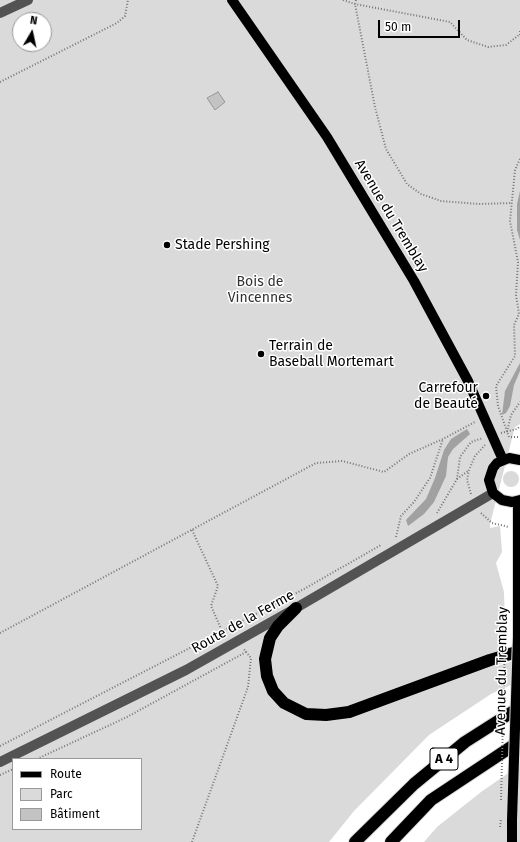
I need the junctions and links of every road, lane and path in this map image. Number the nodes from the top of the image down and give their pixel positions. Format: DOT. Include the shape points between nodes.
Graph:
graph roads {
  1 [pos="28,0"];
  2 [pos="128,0"];
  3 [pos="232,0"];
  4 [pos="343,0"];
  5 [pos="356,0"];
  6 [pos="355,4"];
  7 [pos="0,13"];
  8 [pos="520,31"];
  9 [pos="519,36"];
  10 [pos="0,82"];
  11 [pos="520,159"];
  12 [pos="512,203"];
  13 [pos="520,402"];
  14 [pos="484,418"];
  15 [pos="520,426"];
  16 [pos="507,432"];
  17 [pos="520,437"];
  18 [pos="443,439"];
  19 [pos="471,442"];
  20 [pos="488,443"];
  21 [pos="503,460"];
  22 [pos="520,460"];
  23 [pos="469,470"];
  24 [pos="458,479"];
  25 [pos="493,493"];
  26 [pos="472,496"];
  27 [pos="519,501"];
  28 [pos="481,513"];
  29 [pos="431,516"];
  30 [pos="510,527"];
  31 [pos="192,530"];
  32 [pos="402,534"];
  33 [pos="383,544"];
  34 [pos="296,608"];
  35 [pos="222,632"];
  36 [pos="0,633"];
  37 [pos="505,642"];
  38 [pos="242,646"];
  39 [pos="520,651"];
  40 [pos="246,652"];
  41 [pos="520,707"];
  42 [pos="520,741"];
  43 [pos="0,746"];
  44 [pos="39,758"];
  45 [pos="0,762"];
  46 [pos="12,769"];
  47 [pos="0,775"];
  48 [pos="501,804"];
  49 [pos="501,812"];
  50 [pos="500,827"];
  51 [pos="192,842"];
  52 [pos="355,842"];
  53 [pos="391,842"];
  54 [pos="512,842"];
  1 -- 7 [label="street"];
  2 -- 10 [label="path" via="125,16 117,23"];
  3 -- 14 [label="main road, Avenue du Tremblay" via="327,137 414,281 465,374"];
  4 -- 6 [label="path"];
  5 -- 6 [label="path"];
  6 -- 9 [label="path" via="450,22 466,40 488,47 506,45"];
  6 -- 12 [label="path" via="386,149 408,184 421,194 440,201"];
  8 -- 9 [label="path"];
  11 -- 12 [label="path"];
  12 -- 16 [label="path" via="510,221 518,262 516,294 519,314 514,325 515,356 496,386 498,406"];
  13 -- 16 [label="path" via="511,415"];
  14 -- 18 [label="path"];
  14 -- 21 [label="main road, Avenue du Tremblay"];
  15 -- 16 [label="path"];
  16 -- 17 [label="path" via="508,437"];
  18 -- 31 [label="path" via="409,454 384,472 342,461 316,463"];
  18 -- 32 [label="path" via="430,478 399,519 396,537"];
  19 -- 24 [label="path" via="460,457"];
  20 -- 23 [label="path" via="475,456"];
  21 -- 22 [label="main road"];
  21 -- 25 [label="main road" via="490,474"];
  23 -- 24 [label="path"];
  23 -- 26 [label="path" via="467,480"];
  24 -- 29 [label="path" via="437,513"];
  25 -- 27 [label="main road" via="502,500"];
  25 -- 34 [label="street, Route de la Ferme"];
  27 -- 54 [label="main road, Avenue du Tremblay, bridge"];
  28 -- 30 [label="path" via="492,523"];
  31 -- 35 [label="path" via="218,586 211,606"];
  31 -- 36 [label="path"];
  33 -- 35 [label="path"];
  34 -- 39 [label="highway" via="270,638 265,658 266,676 273,691 284,703 306,714 326,716 349,712 482,662"];
  34 -- 45 [label="street, Route de la Ferme" via="186,670"];
  35 -- 43 [label="path"];
  37 -- 48 [label="path, bridge"];
  38 -- 40 [label="path"];
  40 -- 44 [label="path" via="127,717"];
  40 -- 51 [label="path" via="251,658 248,687"];
  41 -- 52 [label="highway, A 4" via="465,742 414,784"];
  42 -- 53 [label="highway, A 4" via="431,800"];
  46 -- 47 [label="path"];
  49 -- 50 [label="path, bridge"];
}
